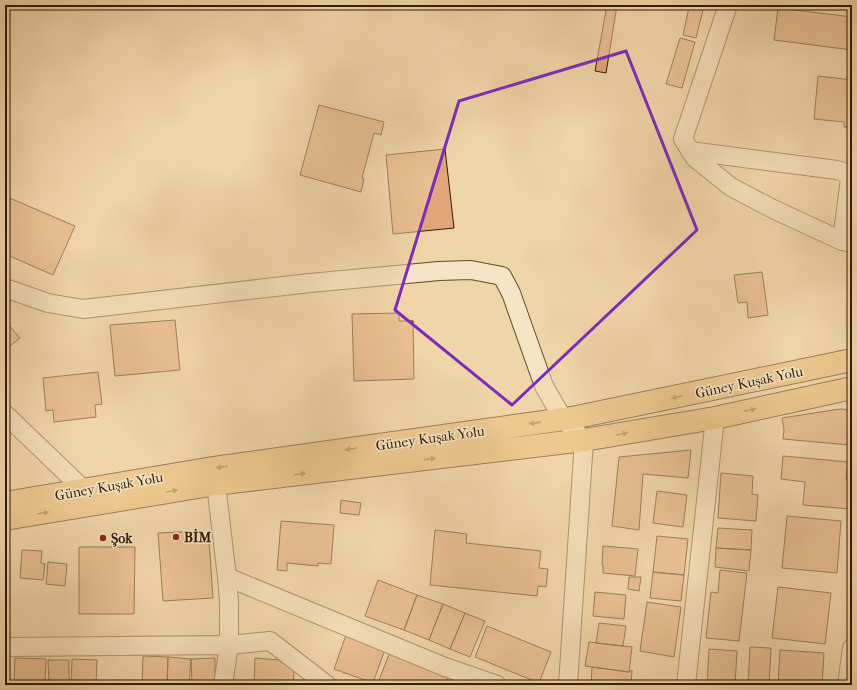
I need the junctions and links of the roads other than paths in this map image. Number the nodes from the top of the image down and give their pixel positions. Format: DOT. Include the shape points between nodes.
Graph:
graph roads {
  1 [pos="728,5"];
  2 [pos="690,151"];
  3 [pos="847,242"];
  4 [pos="5,288"];
  5 [pos="852,360"];
  6 [pos="852,388"];
  7 [pos="5,414"];
  8 [pos="715,418"];
  9 [pos="563,419"];
  10 [pos="584,440"];
  11 [pos="216,484"];
  12 [pos="88,497"];
  13 [pos="5,503"];
  14 [pos="5,519"];
  15 [pos="227,577"];
  16 [pos="230,644"];
  17 [pos="5,647"];
  18 [pos="852,648"];
  19 [pos="223,685"];
  20 [pos="327,685"];
  21 [pos="497,685"];
  22 [pos="568,685"];
  23 [pos="686,685"];
  24 [pos="847,685"];
  1 -- 2 [label="street" via="683,139"];
  2 -- 3 [label="street" via="731,187"];
  2 -- 3 [label="street" via="843,172 850,179"];
  4 -- 9 [label="street" via="48,303 83,309 439,271 470,270 502,276 511,293 544,386"];
  5 -- 9 [label="main road, Güney Kuşak Yolu, one-way"];
  8 -- 6 [label="main road, Güney Kuşak Yolu, one-way"];
  7 -- 12 [label="street"];
  10 -- 8 [label="main road, Güney Kuşak Yolu, one-way"];
  8 -- 23 [label="street"];
  9 -- 10 [label="street"];
  9 -- 12 [label="main road, Güney Kuşak Yolu, one-way" via="207,469"];
  11 -- 10 [label="main road, Güney Kuşak Yolu, one-way"];
  10 -- 22 [label="street"];
  12 -- 11 [label="main road, Güney Kuşak Yolu, one-way"];
  11 -- 15 [label="street"];
  12 -- 13 [label="main road, Güney Kuşak Yolu"];
  14 -- 12 [label="main road, Güney Kuşak Yolu, one-way"];
  15 -- 16 [label="street"];
  15 -- 21 [label="street" via="445,667"];
  16 -- 17 [label="street"];
  16 -- 19 [label="street"];
  16 -- 20 [label="street" via="270,641"];
  18 -- 24 [label="street"];
}
